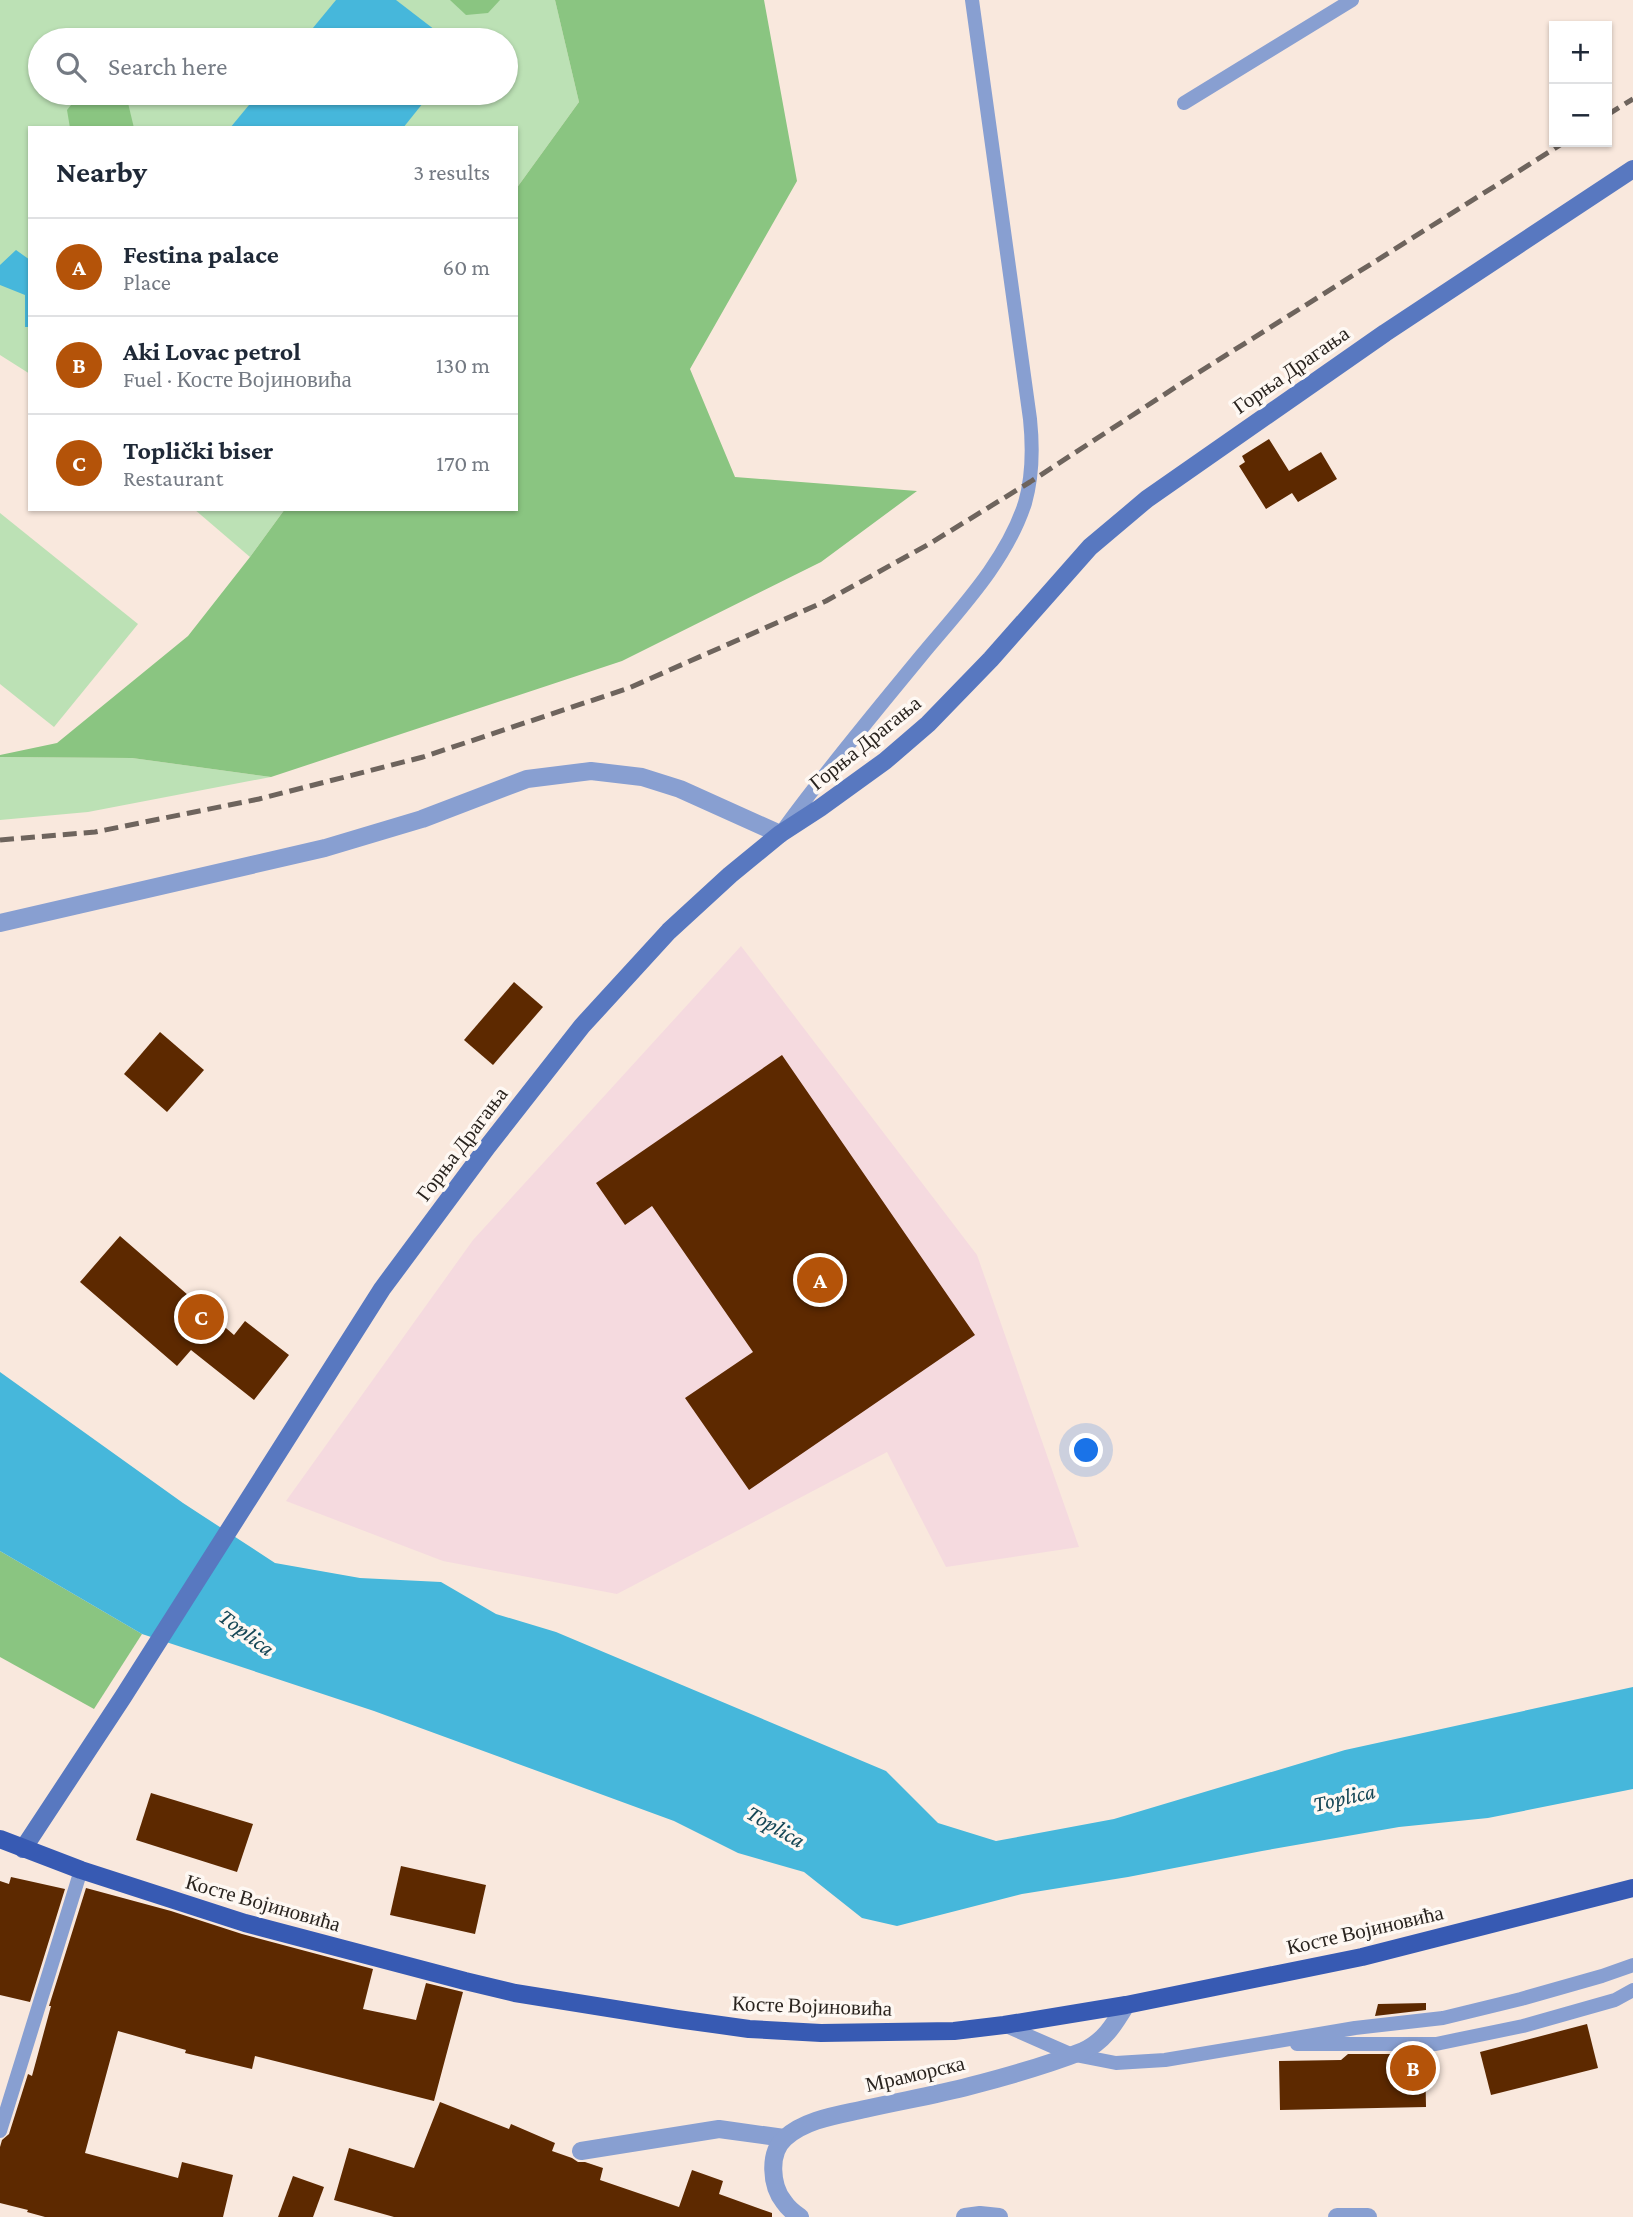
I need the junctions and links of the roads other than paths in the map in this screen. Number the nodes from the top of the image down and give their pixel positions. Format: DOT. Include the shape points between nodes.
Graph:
graph roads {
  1 [pos="972,0"];
  2 [pos="1352,0"];
  3 [pos="1184,103"];
  4 [pos="1633,169"];
  5 [pos="780,834"];
  6 [pos="0,923"];
  7 [pos="0,1839"];
  8 [pos="23,1849"];
  9 [pos="81,1870"];
  10 [pos="1633,1888"];
  11 [pos="1633,1965"];
  12 [pos="1633,1990"];
  13 [pos="1126,2005"];
  14 [pos="1004,2025"];
  15 [pos="1264,2043"];
  16 [pos="1070,2054"];
  17 [pos="0,2131"];
  18 [pos="784,2138"];
  19 [pos="581,2151"];
  20 [pos="800,2217"];
  21 [pos="965,2217"];
  22 [pos="999,2217"];
  23 [pos="1337,2217"];
  24 [pos="1368,2217"];
  1 -- 5 [label="lane" via="1030,419 1030,482 1009,540 980,584"];
  2 -- 3 [label="lane"];
  4 -- 5 [label="street, Горња Драгања" via="1147,499 1090,547 928,724 885,761"];
  5 -- 6 [label="street" via="680,789 642,777 591,771 527,779 325,848"];
  5 -- 8 [label="street, Горња Драгања" via="668,931 582,1026 488,1146 382,1289"];
  7 -- 8 [label="main road, Косте Војиновића"];
  8 -- 9 [label="main road, Косте Војиновића"];
  9 -- 14 [label="main road, Косте Војиновића" via="346,1951 575,2003 749,2029 821,2033 954,2031"];
  9 -- 17 [label="lane"];
  10 -- 13 [label="main road, Косте Војиновића" via="1362,1956"];
  11 -- 15 [label="lane" via="1443,2018"];
  12 -- 15 [label="lane" via="1615,2000 1523,2026 1436,2043"];
  13 -- 14 [label="main road, Косте Војиновића"];
  13 -- 16 [label="street, Мраморска" via="1101,2039"];
  14 -- 16 [label="lane"];
  15 -- 16 [label="lane" via="1165,2060 1115,2063"];
  16 -- 18 [label="street, Мраморска" via="970,2086 829,2117"];
  18 -- 19 [label="street" via="719,2129"];
  18 -- 20 [label="street" via="776,2151 776,2187 783,2202"];
  21 -- 22 [label="street"];
  23 -- 24 [label="street"];
}
